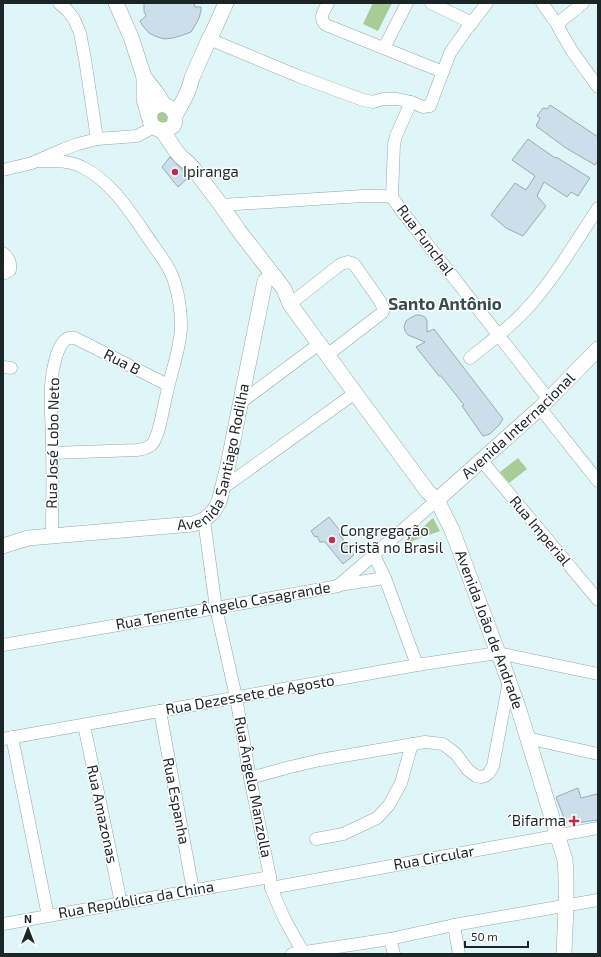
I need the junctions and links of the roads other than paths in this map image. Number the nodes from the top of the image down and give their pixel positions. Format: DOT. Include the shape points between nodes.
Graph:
graph roads {
  1 [pos="59,3"];
  2 [pos="116,3"];
  3 [pos="226,3"];
  4 [pos="328,3"];
  5 [pos="407,3"];
  6 [pos="431,3"];
  7 [pos="487,3"];
  8 [pos="542,3"];
  9 [pos="583,3"];
  10 [pos="472,23"];
  11 [pos="557,24"];
  12 [pos="209,39"];
  13 [pos="384,48"];
  14 [pos="443,72"];
  15 [pos="598,87"];
  16 [pos="411,102"];
  17 [pos="163,118"];
  18 [pos="97,139"];
  19 [pos="38,161"];
  20 [pos="3,170"];
  21 [pos="392,197"];
  22 [pos="221,205"];
  23 [pos="598,208"];
  24 [pos="239,231"];
  25 [pos="3,253"];
  26 [pos="7,272"];
  27 [pos="265,281"];
  28 [pos="284,298"];
  29 [pos="261,300"];
  30 [pos="498,335"];
  31 [pos="75,338"];
  32 [pos="323,349"];
  33 [pos="597,354"];
  34 [pos="470,358"];
  35 [pos="168,385"];
  36 [pos="355,393"];
  37 [pos="240,403"];
  38 [pos="545,404"];
  39 [pos="52,453"];
  40 [pos="482,461"];
  41 [pos="598,481"];
  42 [pos="223,488"];
  43 [pos="437,500"];
  44 [pos="204,520"];
  45 [pos="52,536"];
  46 [pos="3,546"];
  47 [pos="374,555"];
  48 [pos="385,578"];
  49 [pos="338,586"];
  50 [pos="598,600"];
  51 [pos="216,608"];
  52 [pos="3,645"];
  53 [pos="498,653"];
  54 [pos="417,666"];
  55 [pos="598,674"];
  56 [pos="508,680"];
  57 [pos="236,698"];
  58 [pos="160,711"];
  59 [pos="84,725"];
  60 [pos="7,738"];
  61 [pos="527,738"];
  62 [pos="412,744"];
  63 [pos="598,754"];
  64 [pos="250,778"];
  65 [pos="598,828"];
  66 [pos="558,835"];
  67 [pos="316,839"];
  68 [pos="270,882"];
  69 [pos="193,890"];
  70 [pos="598,900"];
  71 [pos="121,903"];
  72 [pos="566,906"];
  73 [pos="48,916"];
  74 [pos="3,924"];
  75 [pos="454,925"];
  76 [pos="390,939"];
  77 [pos="300,953"];
  78 [pos="394,954"];
  79 [pos="459,954"];
  80 [pos="564,954"];
  1 -- 18 [label="street" via="74,20 80,33"];
  2 -- 17 [label="main road, Avenida João de Andrade" via="144,77 144,99"];
  3 -- 12 [label="main road"];
  4 -- 13 [label="street" via="322,20 326,25"];
  5 -- 13 [label="street"];
  6 -- 10 [label="street"];
  7 -- 10 [label="street"];
  8 -- 11 [label="street"];
  9 -- 11 [label="street"];
  10 -- 14 [label="street" via="450,53"];
  11 -- 15 [label="street" via="572,51"];
  12 -- 16 [label="street" via="357,98 373,102 382,99"];
  12 -- 17 [label="main road" via="185,98"];
  13 -- 14 [label="street"];
  14 -- 16 [label="street" via="430,106 423,108"];
  16 -- 21 [label="street" via="394,144"];
  17 -- 18 [label="street" via="136,136"];
  17 -- 22 [label="main road, Avenida João de Andrade" via="178,155 186,161"];
  18 -- 19 [label="street" via="64,149"];
  19 -- 20 [label="street"];
  19 -- 35 [label="street" via="73,163 92,172 120,199 166,266 175,283 181,326 180,340"];
  21 -- 22 [label="street, Rua Funchal" via="363,196"];
  21 -- 30 [label="street, Rua Funchal"];
  22 -- 24 [label="main road, Avenida João de Andrade"];
  23 -- 30 [label="street" via="528,308"];
  24 -- 27 [label="main road, Avenida João de Andrade" via="246,252"];
  24 -- 28 [label="main road, Avenida João de Andrade" via="284,289"];
  25 -- 26 [label="street" via="11,263"];
  27 -- 28 [label="main road, Avenida João de Andrade"];
  27 -- 29 [label="main road, Avenida Santiago Rodilha"];
  28 -- 29 [label="main road" via="270,294"];
  28 -- 32 [label="main road, Avenida João de Andrade"];
  28 -- 32 [label="street" via="341,264 354,264 380,301 383,311"];
  29 -- 37 [label="main road, Avenida Santiago Rodilha"];
  30 -- 34 [label="street"];
  30 -- 38 [label="street, Rua Funchal"];
  31 -- 35 [label="street, Rua B"];
  31 -- 39 [label="street, Rua José Lobo Neto" via="68,338 62,343 53,371"];
  32 -- 36 [label="main road, Avenida João de Andrade"];
  32 -- 37 [label="street"];
  33 -- 38 [label="main road, Avenida Internacional"];
  35 -- 39 [label="street" via="156,438 150,446 137,450"];
  36 -- 42 [label="street"];
  36 -- 43 [label="main road, Avenida João de Andrade" via="428,492"];
  37 -- 42 [label="main road, Avenida Santiago Rodilha"];
  38 -- 40 [label="main road, Avenida Internacional"];
  38 -- 41 [label="street, Rua Funchal"];
  39 -- 45 [label="street, Rua José Lobo Neto"];
  40 -- 43 [label="main road, Avenida Internacional"];
  40 -- 50 [label="street, Rua Imperial"];
  42 -- 44 [label="main road, Avenida Santiago Rodilha" via="219,502"];
  43 -- 47 [label="street, Rua Tenente Ângelo Casagrande"];
  43 -- 53 [label="main road, Avenida João de Andrade" via="452,530"];
  44 -- 45 [label="main road, Avenida Santiago Rodilha" via="193,524"];
  44 -- 51 [label="street, Rua Ângelo Manzolla"];
  45 -- 46 [label="main road, Avenida Santiago Rodilha" via="28,538"];
  47 -- 48 [label="street"];
  47 -- 49 [label="street, Rua Tenente Ângelo Casagrande"];
  48 -- 49 [label="street"];
  48 -- 54 [label="street"];
  49 -- 51 [label="street, Rua Tenente Ângelo Casagrande"];
  51 -- 52 [label="street, Rua Tenente Ângelo Casagrande"];
  51 -- 57 [label="street, Rua Ângelo Manzolla"];
  53 -- 54 [label="street, Rua Dezessete de Agosto"];
  53 -- 55 [label="street, Rua Dezessete de Agosto"];
  53 -- 56 [label="main road, Avenida João de Andrade"];
  54 -- 57 [label="street, Rua Dezessete de Agosto"];
  56 -- 61 [label="main road, Avenida João de Andrade"];
  56 -- 62 [label="street" via="493,766 485,776 473,774 456,754 443,744"];
  57 -- 58 [label="street, Rua Dezessete de Agosto"];
  57 -- 64 [label="street, Rua Ângelo Manzolla"];
  58 -- 59 [label="street, Rua Dezessete de Agosto"];
  58 -- 69 [label="street, Rua Espanha"];
  59 -- 60 [label="street, Rua Dezessete de Agosto"];
  59 -- 71 [label="street, Rua Amazonas"];
  60 -- 73 [label="street"];
  61 -- 63 [label="street"];
  61 -- 66 [label="main road, Avenida João de Andrade"];
  62 -- 64 [label="street" via="320,760"];
  62 -- 67 [label="street" via="401,783 389,805 377,818 343,834"];
  64 -- 68 [label="street, Rua Ângelo Manzolla"];
  65 -- 66 [label="street, Rua Circular"];
  66 -- 68 [label="street, Rua Circular"];
  66 -- 72 [label="main road, Avenida João de Andrade" via="566,860"];
  68 -- 69 [label="street, Rua República da China"];
  68 -- 77 [label="street, Rua Ângelo Manzolla"];
  69 -- 71 [label="street, Rua República da China"];
  70 -- 72 [label="street"];
  71 -- 73 [label="street, Rua República da China"];
  72 -- 75 [label="street"];
  72 -- 80 [label="main road, Avenida João de Andrade"];
  73 -- 74 [label="street, Rua República da China"];
  75 -- 76 [label="street"];
  75 -- 79 [label="street"];
  76 -- 77 [label="street"];
  76 -- 78 [label="street"];
}
